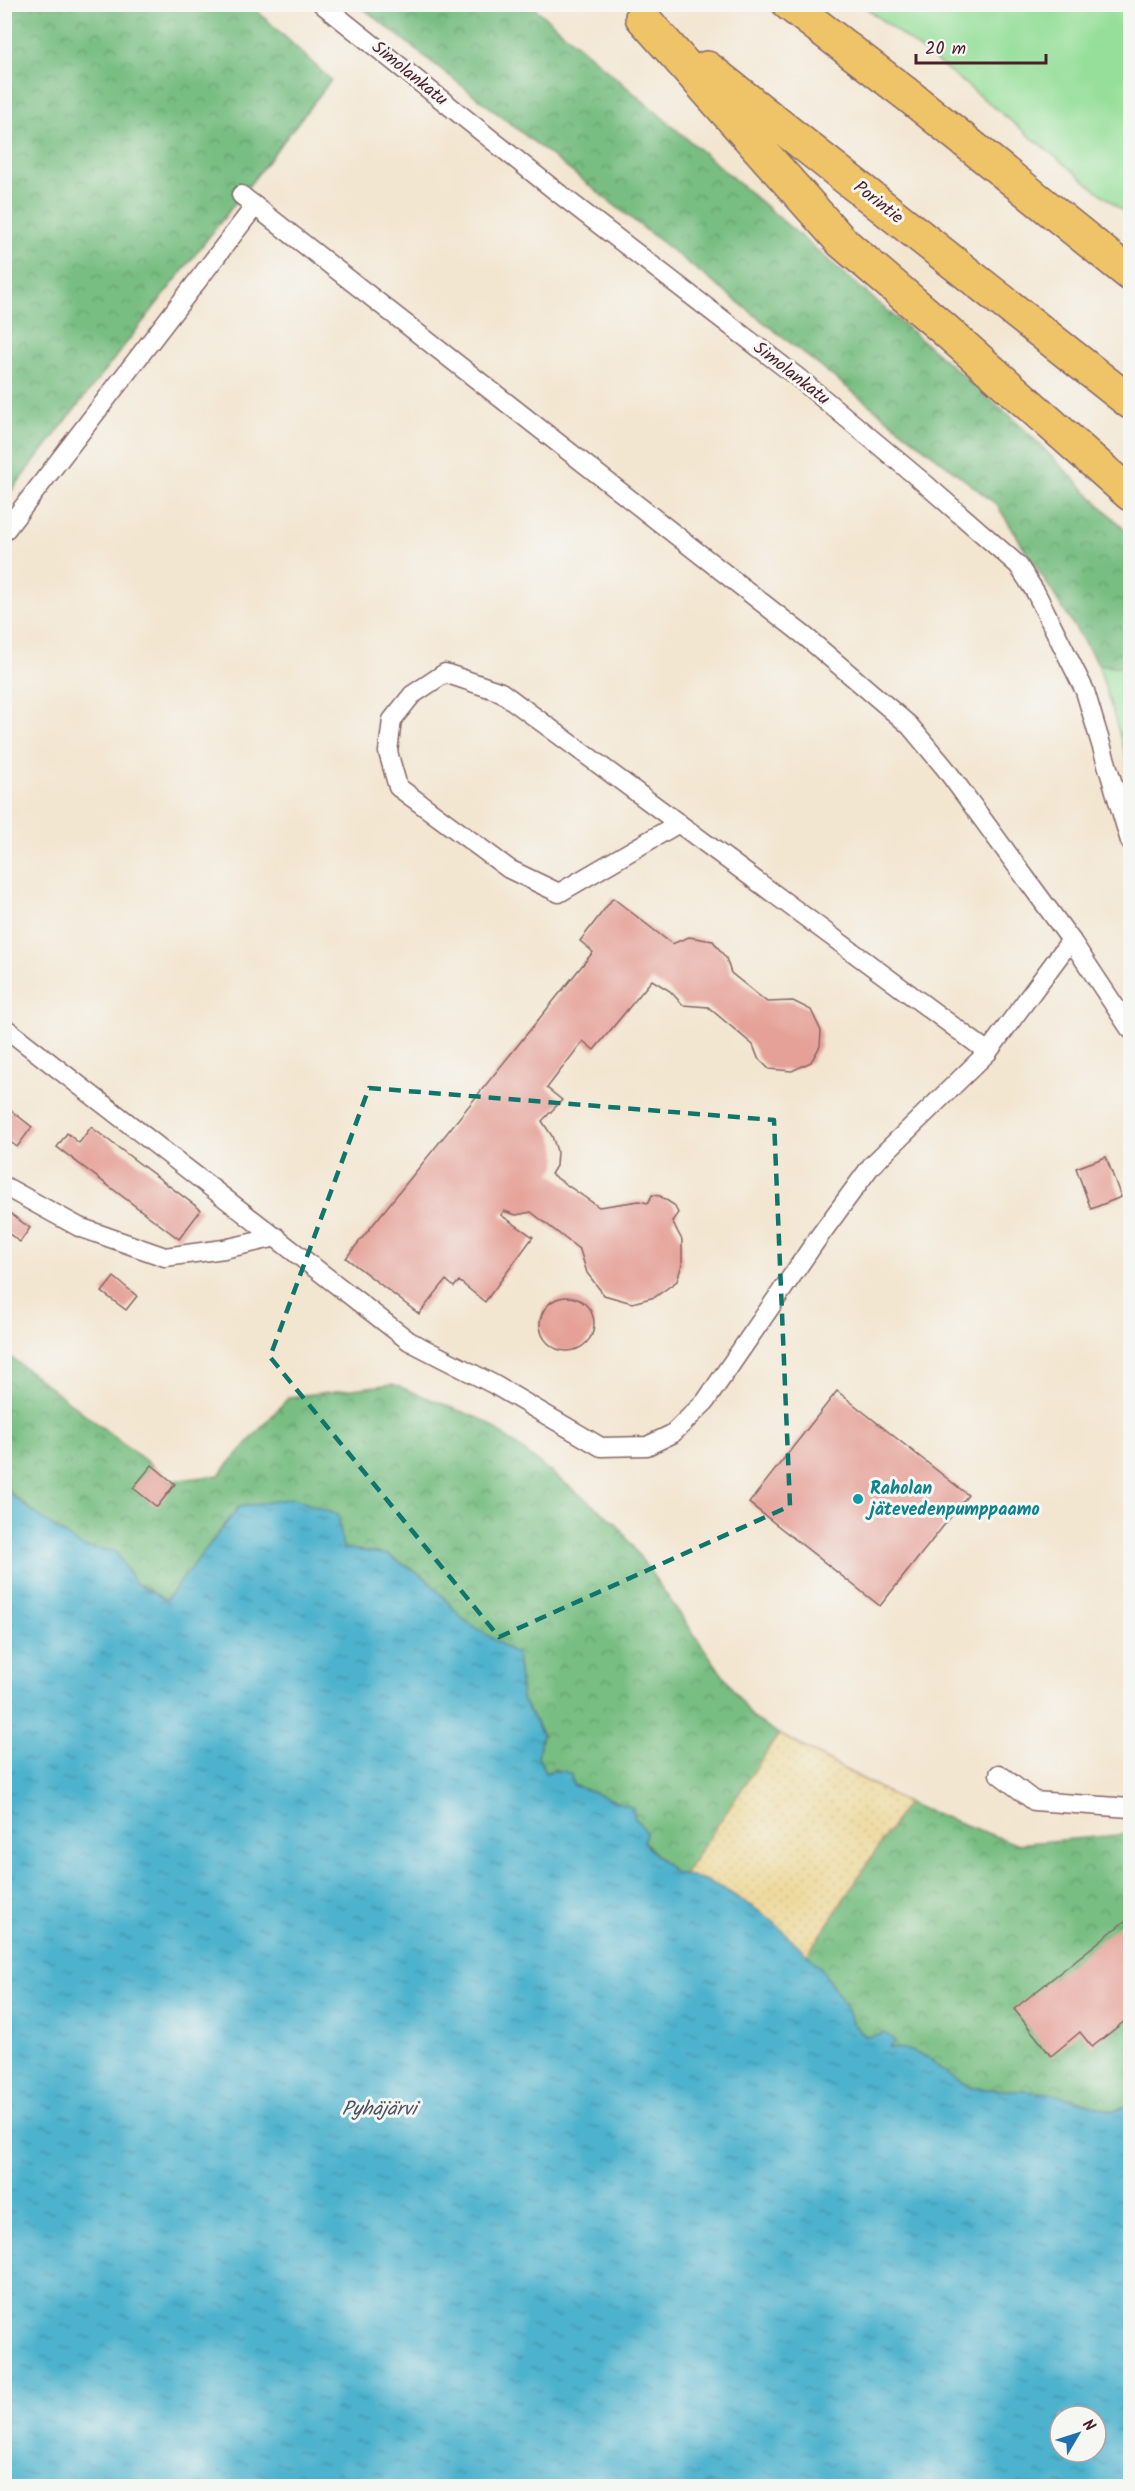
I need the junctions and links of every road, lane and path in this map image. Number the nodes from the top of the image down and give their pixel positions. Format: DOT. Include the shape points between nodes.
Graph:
graph roads {
  1 [pos="322,4"];
  2 [pos="789,4"];
  3 [pos="633,11"];
  4 [pos="1131,274"];
  5 [pos="1131,402"];
  6 [pos="1131,494"];
  7 [pos="4,532"];
  8 [pos="678,823"];
  9 [pos="1131,842"];
  10 [pos="1071,940"];
  11 [pos="4,1027"];
  12 [pos="1131,1029"];
  13 [pos="988,1052"];
  14 [pos="4,1186"];
  15 [pos="277,1237"];
  16 [pos="999,1774"];
  17 [pos="1131,1808"];
  1 -- 9 [label="lane, Simolankatu" via="801,381 1018,565 1085,691"];
  2 -- 4 [label="highway"];
  3 -- 5 [label="highway, Porintie"];
  3 -- 6 [label="highway" via="842,242"];
  7 -- 10 [label="lane" via="248,201 806,637 909,725"];
  8 -- 8 [label="lane" via="501,692 445,673 412,695 392,720 388,752 398,787 509,870 559,893"];
  8 -- 13 [label="lane"];
  10 -- 12 [label="lane"];
  10 -- 13 [label="lane"];
  11 -- 15 [label="lane"];
  13 -- 15 [label="lane" via="871,1166 705,1402 672,1434 647,1446 601,1447 409,1341"];
  14 -- 15 [label="lane" via="79,1227 165,1257"];
  16 -- 17 [label="lane" via="1034,1801"];
}
